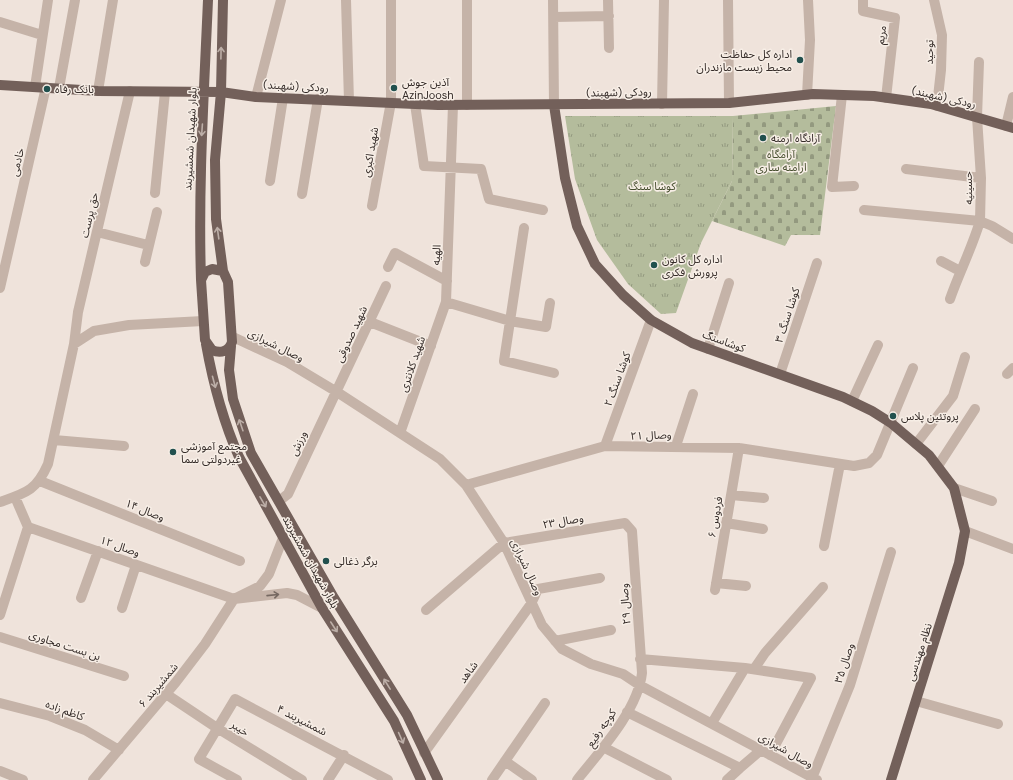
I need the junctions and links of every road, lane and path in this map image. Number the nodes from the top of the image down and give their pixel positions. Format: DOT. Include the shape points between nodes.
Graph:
graph roads {
  1 [pos="48,0"];
  2 [pos="75,0"];
  3 [pos="113,0"];
  4 [pos="208,0"];
  5 [pos="223,0"];
  6 [pos="281,0"];
  7 [pos="346,0"];
  8 [pos="391,0"];
  9 [pos="467,0"];
  10 [pos="553,0"];
  11 [pos="608,0"];
  12 [pos="664,0"];
  13 [pos="728,0"];
  14 [pos="808,0"];
  15 [pos="863,0"];
  16 [pos="934,0"];
  17 [pos="609,16"];
  18 [pos="554,17"];
  19 [pos="0,22"];
  20 [pos="42,35"];
  21 [pos="609,48"];
  22 [pos="979,62"];
  23 [pos="0,85"];
  24 [pos="35,87"];
  25 [pos="46,88"];
  26 [pos="59,88"];
  27 [pos="98,91"];
  28 [pos="130,91"];
  29 [pos="165,92"];
  30 [pos="204,92"];
  31 [pos="221,92"];
  32 [pos="807,95"];
  33 [pos="842,95"];
  34 [pos="256,96"];
  35 [pos="1013,97"];
  36 [pos="283,98"];
  37 [pos="886,98"];
  38 [pos="318,100"];
  39 [pos="349,101"];
  40 [pos="391,102"];
  41 [pos="415,104"];
  42 [pos="662,104"];
  43 [pos="730,104"];
  44 [pos="453,105"];
  45 [pos="467,105"];
  46 [pos="554,105"];
  47 [pos="937,106"];
  48 [pos="977,117"];
  49 [pos="1010,127"];
  50 [pos="452,168"];
  51 [pos="906,169"];
  52 [pos="981,178"];
  53 [pos="270,181"];
  54 [pos="854,186"];
  55 [pos="154,193"];
  56 [pos="302,194"];
  57 [pos="372,206"];
  58 [pos="542,210"];
  59 [pos="864,210"];
  60 [pos="157,212"];
  61 [pos="980,221"];
  62 [pos="524,228"];
  63 [pos="97,232"];
  64 [pos="1013,240"];
  65 [pos="148,245"];
  66 [pos="941,261"];
  67 [pos="145,262"];
  68 [pos="817,263"];
  69 [pos="388,267"];
  70 [pos="223,271"];
  71 [pos="960,271"];
  72 [pos="201,280"];
  73 [pos="447,281"];
  74 [pos="728,283"];
  75 [pos="386,286"];
  76 [pos="0,288"];
  77 [pos="950,299"];
  78 [pos="446,302"];
  79 [pos="550,303"];
  80 [pos="651,320"];
  81 [pos="203,321"];
  82 [pos="510,321"];
  83 [pos="370,322"];
  84 [pos="232,341"];
  85 [pos="74,344"];
  86 [pos="206,344"];
  87 [pos="878,345"];
  88 [pos="431,346"];
  89 [pos="708,349"];
  90 [pos="964,357"];
  91 [pos="913,368"];
  92 [pos="554,373"];
  93 [pos="780,374"];
  94 [pos="336,392"];
  95 [pos="694,394"];
  96 [pos="852,401"];
  97 [pos="975,409"];
  98 [pos="891,423"];
  99 [pos="400,433"];
  100 [pos="54,440"];
  101 [pos="916,444"];
  102 [pos="124,446"];
  103 [pos="605,446"];
  104 [pos="676,446"];
  105 [pos="739,448"];
  106 [pos="840,464"];
  107 [pos="938,466"];
  108 [pos="40,481"];
  109 [pos="466,485"];
  110 [pos="954,488"];
  111 [pos="731,495"];
  112 [pos="15,497"];
  113 [pos="764,498"];
  114 [pos="992,500"];
  115 [pos="278,501"];
  116 [pos="0,502"];
  117 [pos="625,523"];
  118 [pos="726,524"];
  119 [pos="28,527"];
  120 [pos="763,529"];
  121 [pos="965,531"];
  122 [pos="284,538"];
  123 [pos="504,543"];
  124 [pos="824,546"];
  125 [pos="1013,549"];
  126 [pos="98,551"];
  127 [pos="891,552"];
  128 [pos="240,561"];
  129 [pos="136,565"];
  130 [pos="600,578"];
  131 [pos="746,586"];
  132 [pos="823,587"];
  133 [pos="81,598"];
  134 [pos="234,599"];
  135 [pos="531,604"];
  136 [pos="122,608"];
  137 [pos="322,608"];
  138 [pos="426,610"];
  139 [pos="0,615"];
  140 [pos="611,630"];
  141 [pos="0,637"];
  142 [pos="555,641"];
  143 [pos="640,659"];
  144 [pos="749,668"];
  145 [pos="124,676"];
  146 [pos="640,686"];
  147 [pos="166,694"];
  148 [pos="916,701"];
  149 [pos="0,703"];
  150 [pos="545,703"];
  151 [pos="626,712"];
  152 [pos="712,723"];
  153 [pos="998,724"];
  154 [pos="217,728"];
  155 [pos="603,747"];
  156 [pos="119,750"];
  157 [pos="761,750"];
  158 [pos="424,753"];
  159 [pos="344,755"];
  160 [pos="770,755"];
  161 [pos="505,761"];
  162 [pos="740,768"];
  163 [pos="0,771"];
  164 [pos="815,779"];
  165 [pos="22,780"];
  166 [pos="93,780"];
  167 [pos="237,780"];
  168 [pos="302,780"];
  169 [pos="328,780"];
  170 [pos="388,780"];
  171 [pos="421,780"];
  172 [pos="438,780"];
  173 [pos="492,780"];
  174 [pos="532,780"];
  175 [pos="577,780"];
  176 [pos="667,780"];
  177 [pos="727,780"];
  178 [pos="891,780"];
  1 -- 20 [label="street"];
  2 -- 26 [label="street"];
  3 -- 27 [label="street"];
  4 -- 30 [label="main road, بلوار شهیدان شمشیربند"];
  31 -- 5 [label="main road, one-way"];
  6 -- 34 [label="street"];
  7 -- 39 [label="street"];
  8 -- 40 [label="street, شهید اکبری"];
  9 -- 45 [label="street"];
  10 -- 18 [label="street"];
  11 -- 17 [label="street"];
  12 -- 42 [label="street"];
  13 -- 43 [label="street"];
  14 -- 32 [label="street" via="810,40"];
  15 -- 37 [label="street, مریم" via="863,11 895,18"];
  16 -- 47 [label="street, توحید" via="942,35"];
  17 -- 18 [label="street"];
  17 -- 21 [label="street"];
  18 -- 46 [label="street"];
  19 -- 20 [label="street"];
  20 -- 24 [label="street"];
  22 -- 48 [label="street, حسینیه"];
  23 -- 24 [label="main road"];
  24 -- 25 [label="main road"];
  25 -- 26 [label="main road"];
  25 -- 76 [label="street, خادمی"];
  26 -- 27 [label="main road"];
  27 -- 28 [label="main road"];
  28 -- 29 [label="main road"];
  28 -- 63 [label="street, حق پرست"];
  29 -- 30 [label="main road"];
  29 -- 55 [label="street"];
  30 -- 31 [label="main road, رودکی (شهبند)"];
  30 -- 72 [label="main road, بلوار شهیدان شمشیربند, one-way" via="200,168"];
  31 -- 34 [label="main road, رودکی (شهبند)"];
  70 -- 31 [label="main road, one-way" via="216,219 215,160"];
  32 -- 33 [label="main road, رودکی (شهبند)"];
  32 -- 43 [label="main road, رودکی (شهبند)"];
  33 -- 37 [label="main road, رودکی (شهبند)"];
  33 -- 54 [label="street" via="832,187"];
  34 -- 36 [label="main road, رودکی (شهبند)"];
  35 -- 49 [label="street"];
  36 -- 38 [label="main road, رودکی (شهبند)"];
  36 -- 53 [label="street"];
  37 -- 47 [label="main road, رودکی (شهبند)"];
  38 -- 39 [label="main road, رودکی (شهبند)"];
  38 -- 56 [label="street"];
  39 -- 40 [label="main road, رودکی (شهبند)"];
  40 -- 41 [label="main road, رودکی (شهبند)"];
  40 -- 57 [label="street, شهید اکبری"];
  41 -- 44 [label="main road, رودکی (شهبند)"];
  41 -- 50 [label="street" via="424,166"];
  42 -- 43 [label="main road, رودکی (شهبند)"];
  42 -- 46 [label="main road, رودکی (شهبند)"];
  44 -- 45 [label="main road, رودکی (شهبند)"];
  44 -- 50 [label="street, الهیه"];
  45 -- 46 [label="main road, رودکی (شهبند)"];
  46 -- 80 [label="main road, کوشاسنگ" via="565,178 577,226 595,264 623,295"];
  47 -- 48 [label="main road, رودکی (شهبند)"];
  48 -- 49 [label="main road, رودکی (شهبند)"];
  48 -- 52 [label="street, حسینیه"];
  50 -- 58 [label="street" via="481,169 489,199"];
  50 -- 73 [label="street, الهیه"];
  51 -- 52 [label="street"];
  52 -- 61 [label="street, حسینیه"];
  59 -- 61 [label="street"];
  60 -- 65 [label="street"];
  61 -- 64 [label="street"];
  61 -- 71 [label="street, حسینیه"];
  62 -- 82 [label="street"];
  63 -- 65 [label="street"];
  63 -- 85 [label="street, حق پرست" via="78,312"];
  65 -- 67 [label="street"];
  66 -- 71 [label="street"];
  68 -- 93 [label="street, کوشا سنگ ۳"];
  69 -- 73 [label="street" via="395,253"];
  70 -- 72 [label="main road" via="216,268 208,270"];
  70 -- 84 [label="main road, بلوار شهیدان شمشیربند" via="228,282"];
  71 -- 77 [label="street, حسینیه"];
  72 -- 81 [label="main road, بلوار شهیدان شمشیربند"];
  73 -- 78 [label="street, الهیه"];
  74 -- 89 [label="street"];
  75 -- 83 [label="street, شهید صدوقی"];
  78 -- 82 [label="street"];
  78 -- 88 [label="street, شهید کلانتری"];
  79 -- 82 [label="street" via="546,327"];
  80 -- 89 [label="main road, کوشاسنگ"];
  80 -- 103 [label="street, کوشا سنگ ۲"];
  81 -- 85 [label="street" via="129,325 94,331"];
  81 -- 86 [label="main road, بلوار شهیدان شمشیربند"];
  82 -- 92 [label="street" via="504,361"];
  83 -- 88 [label="street"];
  83 -- 94 [label="street, شهید صدوقی"];
  84 -- 86 [label="main road" via="224,351 216,352"];
  84 -- 94 [label="street, وصال شیرازی" via="287,362"];
  115 -- 84 [label="main road, بلوار شهیدان شمشیربند, one-way" via="251,453 233,399 229,370"];
  85 -- 100 [label="street"];
  86 -- 122 [label="main road, بلوار شهیدان شمشیربند, one-way" via="228,432 253,484"];
  87 -- 96 [label="street"];
  88 -- 99 [label="street, شهید کلانتری"];
  89 -- 93 [label="main road, کوشاسنگ"];
  90 -- 101 [label="street" via="953,396"];
  91 -- 98 [label="street"];
  93 -- 96 [label="main road, کوشاسنگ"];
  94 -- 99 [label="street, وصال شیرازی"];
  94 -- 115 [label="street, ورزش" via="288,494"];
  95 -- 104 [label="street"];
  96 -- 98 [label="main road, کوشاسنگ"];
  97 -- 107 [label="street"];
  98 -- 101 [label="main road, کوشاسنگ"];
  98 -- 106 [label="street, وصال ۲۱" via="877,454 869,463 854,466"];
  99 -- 109 [label="street, وصال شیرازی" via="440,459"];
  100 -- 102 [label="street"];
  100 -- 108 [label="street" via="48,464"];
  101 -- 107 [label="main road, کوشاسنگ"];
  103 -- 104 [label="street, وصال ۲۱"];
  103 -- 109 [label="street, وصال ۲۱"];
  104 -- 105 [label="street, وصال ۲۱"];
  105 -- 106 [label="street, وصال ۲۱"];
  105 -- 111 [label="street, فردوس ۶"];
  106 -- 124 [label="street"];
  107 -- 110 [label="main road, کوشاسنگ"];
  108 -- 112 [label="street" via="25,494"];
  108 -- 128 [label="street, وصال ۱۴"];
  109 -- 123 [label="street, وصال شیرازی"];
  110 -- 114 [label="street"];
  110 -- 121 [label="main road, کوشاسنگ"];
  111 -- 113 [label="street"];
  111 -- 118 [label="street, فردوس ۶"];
  112 -- 116 [label="street"];
  112 -- 119 [label="street"];
  158 -- 115 [label="main road, بلوار شهیدان شمشیربند, one-way" via="407,715 334,598"];
  117 -- 123 [label="street, وصال ۲۳"];
  117 -- 143 [label="street, وصال ۲۹" via="632,530"];
  118 -- 120 [label="street"];
  118 -- 131 [label="street, فردوس ۶" via="716,587"];
  119 -- 126 [label="street, وصال ۱۲"];
  119 -- 139 [label="street"];
  121 -- 125 [label="street"];
  121 -- 148 [label="main road, نظام مهندسی" via="956,576"];
  122 -- 134 [label="street" via="269,574 260,586"];
  122 -- 137 [label="main road, بلوار شهیدان شمشیربند"];
  123 -- 135 [label="street, وصال شیرازی"];
  123 -- 138 [label="street"];
  126 -- 129 [label="street, وصال ۱۲"];
  126 -- 133 [label="street"];
  127 -- 164 [label="street, وصال ۳۵" via="850,685"];
  129 -- 134 [label="street, وصال ۱۲"];
  129 -- 136 [label="street"];
  130 -- 135 [label="street, شاهد" via="538,589"];
  132 -- 144 [label="street"];
  134 -- 137 [label="street, one-way" via="287,593 297,595"];
  134 -- 147 [label="street, شمشیربند ۶" via="205,644"];
  135 -- 142 [label="street, وصال شیرازی" via="542,625"];
  135 -- 158 [label="street, شاهد"];
  137 -- 171 [label="main road, بلوار شهیدان شمشیربند, one-way" via="394,721"];
  140 -- 142 [label="street"];
  141 -- 145 [label="street, بن بست مجاوری"];
  142 -- 146 [label="street, وصال شیرازی" via="562,649 591,664 623,674"];
  143 -- 144 [label="street"];
  143 -- 146 [label="street, وصال ۲۹"];
  144 -- 152 [label="street"];
  144 -- 160 [label="street" via="811,678"];
  146 -- 151 [label="street, کوچه رفیع"];
  146 -- 152 [label="street, وصال شیرازی"];
  147 -- 154 [label="street, خیبر"];
  147 -- 156 [label="street, شمشیربند ۶"];
  148 -- 153 [label="street"];
  148 -- 178 [label="main road, نظام مهندسی"];
  149 -- 156 [label="street, کاظم زاده" via="50,716 85,730"];
  150 -- 161 [label="street"];
  151 -- 155 [label="street, کوچه رفیع"];
  151 -- 162 [label="street"];
  152 -- 157 [label="street, وصال شیرازی"];
  154 -- 159 [label="street, شمشیربند ۴" via="235,699"];
  154 -- 167 [label="street" via="199,759"];
  154 -- 168 [label="street, خیبر"];
  155 -- 175 [label="street, کوچه رفیع"];
  155 -- 176 [label="street"];
  156 -- 166 [label="street, شمشیربند ۶"];
  157 -- 160 [label="street, وصال شیرازی"];
  157 -- 162 [label="street"];
  158 -- 172 [label="main road, بلوار شهیدان شمشیربند"];
  159 -- 169 [label="street"];
  159 -- 170 [label="street, شمشیربند ۴"];
  160 -- 164 [label="street, وصال شیرازی"];
  161 -- 173 [label="street"];
  161 -- 174 [label="street"];
  162 -- 177 [label="street"];
  163 -- 165 [label="street"];
}
